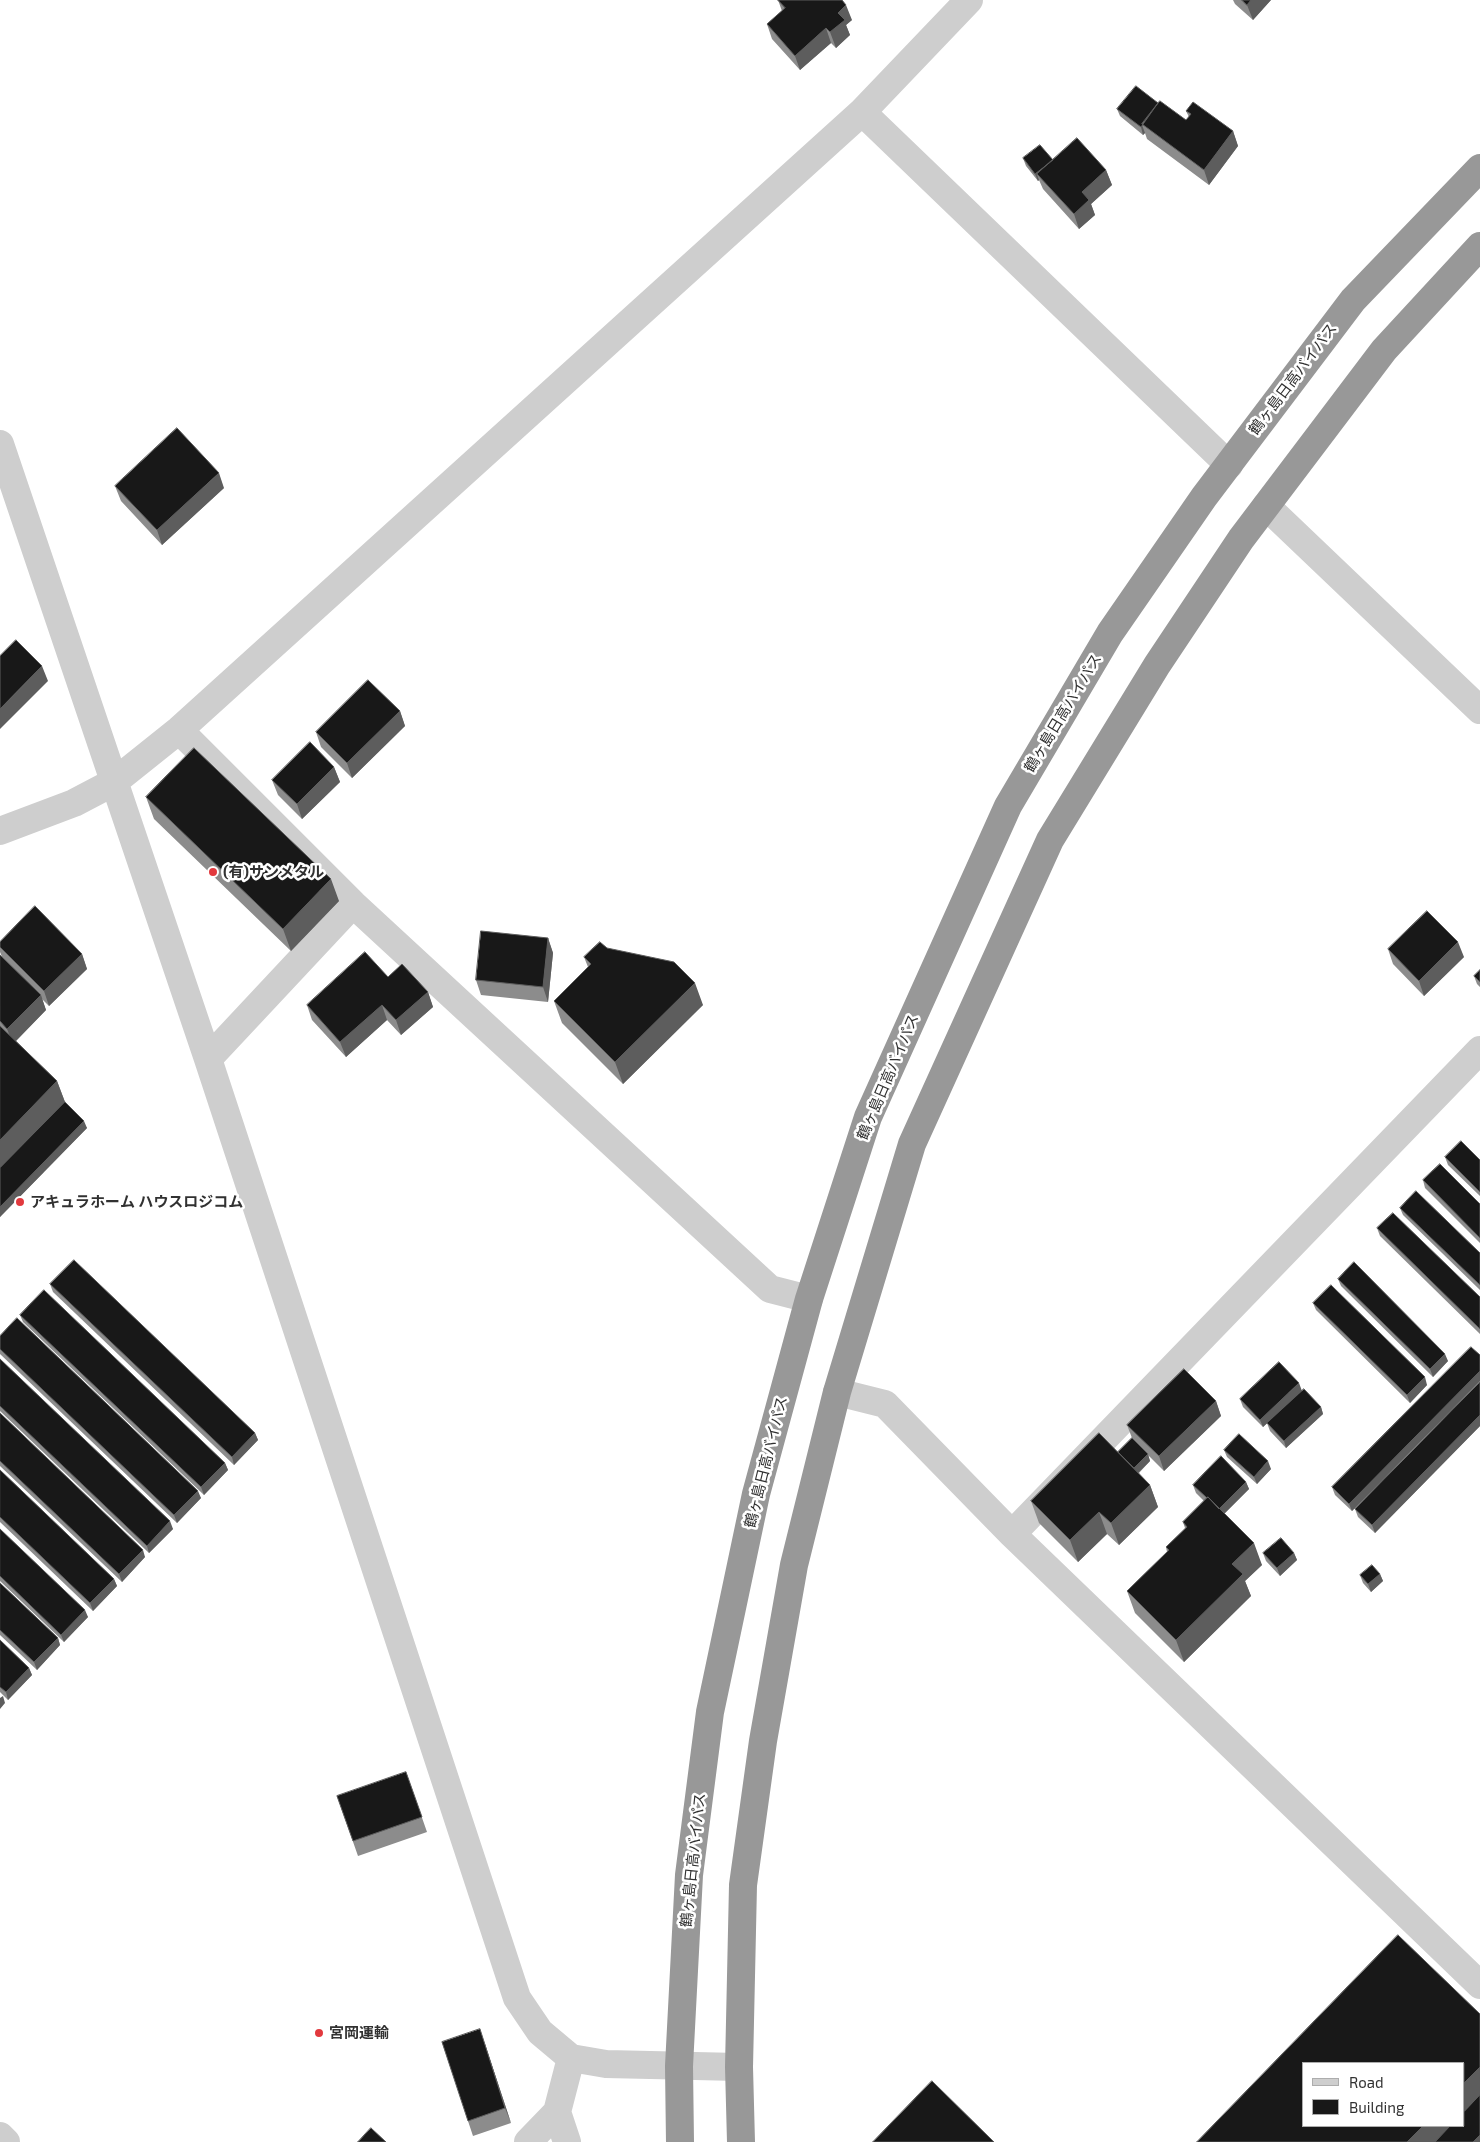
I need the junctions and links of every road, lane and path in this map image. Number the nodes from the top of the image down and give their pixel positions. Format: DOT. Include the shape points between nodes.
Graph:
graph roads {
  1 [pos="968,0"];
  2 [pos="862,112"];
  3 [pos="1480,168"];
  4 [pos="1480,246"];
  5 [pos="0,444"];
  6 [pos="1229,464"];
  7 [pos="1266,506"];
  8 [pos="1480,710"];
  9 [pos="179,730"];
  10 [pos="114,782"];
  11 [pos="0,832"];
  12 [pos="353,904"];
  13 [pos="1480,1050"];
  14 [pos="208,1059"];
  15 [pos="809,1299"];
  16 [pos="837,1392"];
  17 [pos="1012,1534"];
  18 [pos="1480,1985"];
  19 [pos="570,2058"];
  20 [pos="679,2066"];
  21 [pos="739,2067"];
  22 [pos="557,2112"];
  23 [pos="0,2136"];
  24 [pos="6,2142"];
  25 [pos="528,2142"];
  26 [pos="567,2142"];
  27 [pos="680,2142"];
  28 [pos="741,2142"];
  1 -- 2 [label="street"];
  2 -- 6 [label="street"];
  2 -- 9 [label="street"];
  3 -- 6 [label="highway, 鶴ヶ島日高バイパス" via="1353,300"];
  4 -- 7 [label="highway" via="1384,350"];
  5 -- 10 [label="street"];
  6 -- 15 [label="highway, 鶴ヶ島日高バイパス" via="1110,633 1008,806 868,1117"];
  7 -- 8 [label="street"];
  7 -- 16 [label="highway" via="1241,538 1158,665 1050,840 912,1144"];
  9 -- 10 [label="street"];
  9 -- 12 [label="street"];
  10 -- 11 [label="street" via="74,803"];
  10 -- 14 [label="street"];
  12 -- 14 [label="street"];
  12 -- 15 [label="street" via="770,1289"];
  13 -- 17 [label="street"];
  14 -- 19 [label="street" via="517,1998 540,2032"];
  15 -- 20 [label="highway, 鶴ヶ島日高バイパス" via="756,1494 710,1712 689,1875"];
  16 -- 17 [label="street" via="884,1404"];
  16 -- 21 [label="highway" via="794,1565 763,1741 743,1885"];
  17 -- 18 [label="street"];
  19 -- 20 [label="street" via="606,2064"];
  19 -- 22 [label="street"];
  20 -- 21 [label="street"];
  20 -- 27 [label="highway, 鶴ヶ島日高バイパス"];
  21 -- 28 [label="highway"];
  22 -- 25 [label="street"];
  22 -- 26 [label="street"];
  23 -- 24 [label="street"];
}
